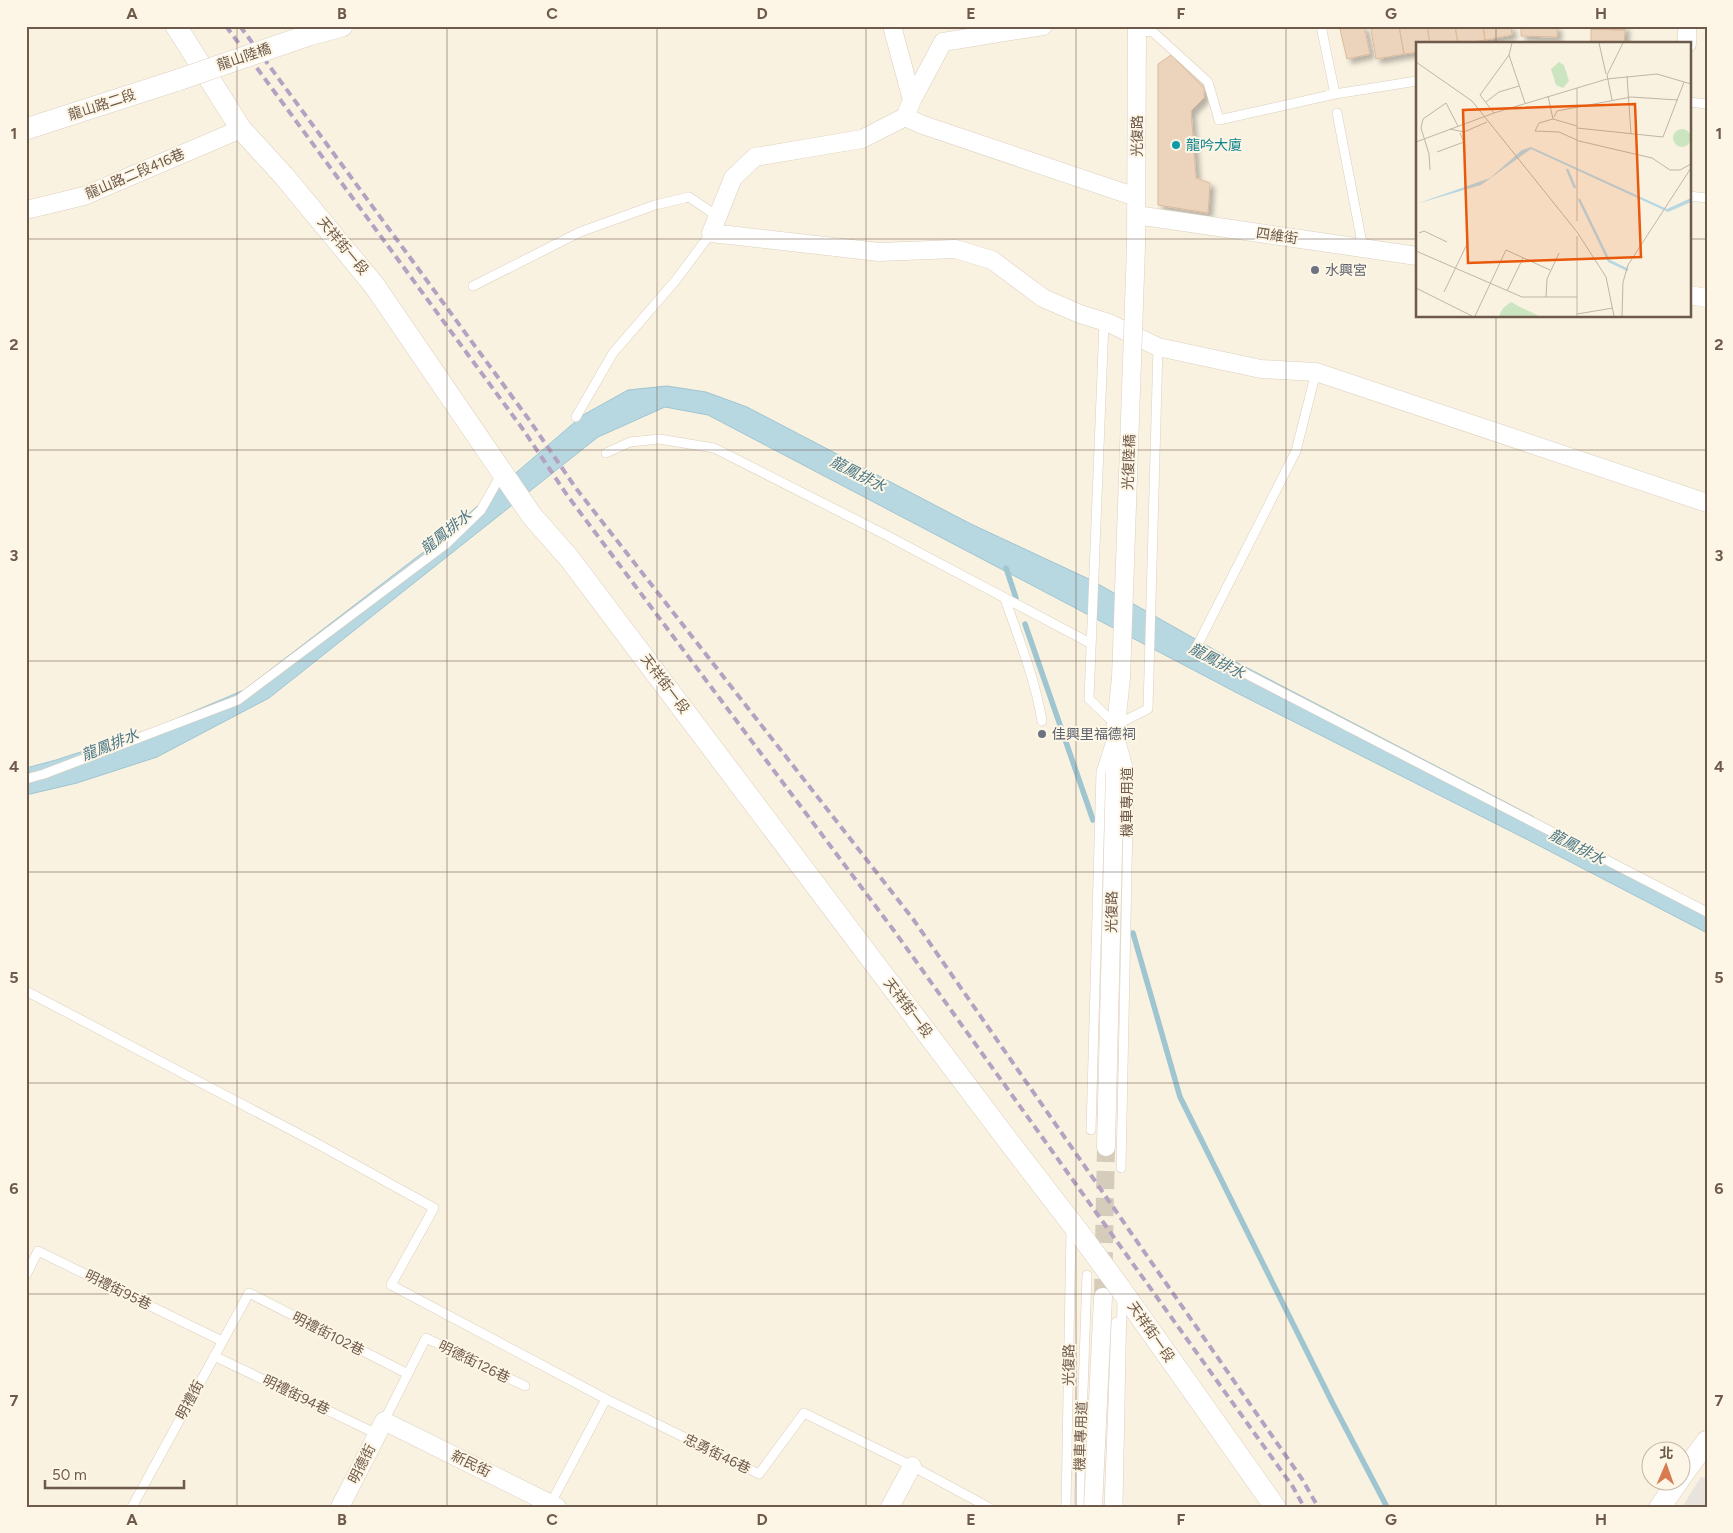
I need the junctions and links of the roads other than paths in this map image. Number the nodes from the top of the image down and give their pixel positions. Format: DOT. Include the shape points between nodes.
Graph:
graph roads {
  1 [pos="176,26"];
  2 [pos="342,26"];
  3 [pos="892,26"];
  4 [pos="1044,26"];
  5 [pos="1321,26"];
  6 [pos="1687,26"];
  7 [pos="1137,28"];
  8 [pos="306,31"];
  9 [pos="1687,42"];
  10 [pos="178,80"];
  11 [pos="1416,81"];
  12 [pos="1335,94"];
  13 [pos="912,100"];
  14 [pos="1690,102"];
  15 [pos="1707,104"];
  16 [pos="1337,113"];
  17 [pos="904,116"];
  18 [pos="241,129"];
  19 [pos="26,130"];
  20 [pos="1690,196"];
  21 [pos="1136,197"];
  22 [pos="1707,198"];
  23 [pos="26,210"];
  24 [pos="1136,215"];
  25 [pos="717,216"];
  26 [pos="710,233"];
  27 [pos="1136,246"];
  28 [pos="1363,248"];
  29 [pos="1416,256"];
  30 [pos="473,286"];
  31 [pos="1690,296"];
  32 [pos="1707,298"];
  33 [pos="1104,322"];
  34 [pos="1158,346"];
  35 [pos="1316,372"];
  36 [pos="576,416"];
  37 [pos="606,453"];
  38 [pos="503,472"];
  39 [pos="1707,503"];
  40 [pos="1006,599"];
  41 [pos="1090,643"];
  42 [pos="1121,678"];
  43 [pos="1042,721"];
  44 [pos="1116,725"];
  45 [pos="26,778"];
  46 [pos="1707,912"];
  47 [pos="26,991"];
  48 [pos="1091,1130"];
  49 [pos="1106,1147"];
  50 [pos="1121,1168"];
  51 [pos="1077,1230"];
  52 [pos="26,1275"];
  53 [pos="1086,1275"];
  54 [pos="248,1293"];
  55 [pos="1116,1297"];
  56 [pos="222,1341"];
  57 [pos="214,1356"];
  58 [pos="408,1374"];
  59 [pos="525,1386"];
  60 [pos="606,1399"];
  61 [pos="381,1428"];
  62 [pos="1705,1446"];
  63 [pos="912,1466"];
  64 [pos="1690,1466"];
  65 [pos="1672,1490"];
  66 [pos="552,1506"];
  67 [pos="132,1507"];
  68 [pos="340,1507"];
  69 [pos="890,1507"];
  70 [pos="988,1507"];
  71 [pos="1066,1507"];
  72 [pos="1079,1507"];
  73 [pos="1093,1507"];
  74 [pos="1108,1507"];
  75 [pos="1118,1507"];
  76 [pos="1275,1507"];
  77 [pos="1660,1507"];
  1 -- 18 [label="street, 天祥街一段"];
  2 -- 8 [label="street, 龍山陸橋"];
  3 -- 13 [label="street"];
  4 -- 13 [label="street" via="943,42"];
  5 -- 12 [label="lane"];
  6 -- 9 [label="street"];
  7 -- 12 [label="lane" via="1153,32 1208,82 1219,120"];
  7 -- 21 [label="street, 光復路"];
  8 -- 10 [label="street, 龍山陸橋, bridge"];
  10 -- 19 [label="street, 龍山路二段"];
  11 -- 12 [label="lane"];
  13 -- 17 [label="street"];
  14 -- 15 [label="lane"];
  16 -- 28 [label="lane"];
  17 -- 21 [label="street"];
  17 -- 25 [label="street" via="862,139 755,157 733,178"];
  18 -- 23 [label="street, 龍山路二段416巷" via="84,196"];
  18 -- 38 [label="street, 天祥街一段" via="374,284"];
  20 -- 22 [label="lane"];
  21 -- 24 [label="street, 光復路"];
  24 -- 27 [label="street, 光復路"];
  24 -- 28 [label="street, 四維街"];
  25 -- 26 [label="street"];
  25 -- 30 [label="lane" via="689,197 655,205 580,232"];
  26 -- 33 [label="street" via="878,252 955,249 992,260 1043,298"];
  26 -- 36 [label="lane" via="676,280 613,353"];
  27 -- 42 [label="street, 光復陸橋, bridge"];
  28 -- 29 [label="street, 四維街"];
  31 -- 32 [label="street"];
  33 -- 34 [label="street"];
  33 -- 41 [label="lane"];
  34 -- 35 [label="street" via="1261,369"];
  34 -- 44 [label="lane" via="1148,709"];
  35 -- 39 [label="street"];
  35 -- 46 [label="lane" via="1296,452 1196,648"];
  37 -- 40 [label="lane" via="630,442 658,439 714,448"];
  38 -- 45 [label="lane" via="481,510 446,544 238,700"];
  38 -- 51 [label="street, 天祥街一段" via="532,516 569,558"];
  40 -- 41 [label="lane"];
  40 -- 43 [label="lane"];
  41 -- 44 [label="lane" via="1089,699"];
  42 -- 44 [label="street, 光復路"];
  44 -- 48 [label="lane, 機車專用道" via="1101,772"];
  44 -- 49 [label="street, 光復路"];
  44 -- 50 [label="lane, 機車專用道" via="1129,770"];
  47 -- 60 [label="lane" via="434,1208 391,1285"];
  51 -- 55 [label="street, 天祥街一段, bridge"];
  51 -- 71 [label="lane, 光復路"];
  52 -- 56 [label="lane, 明禮街95巷" via="38,1251"];
  53 -- 72 [label="lane, 機車專用道"];
  54 -- 56 [label="lane, 明禮街"];
  54 -- 58 [label="lane, 明禮街102巷"];
  55 -- 73 [label="street"];
  55 -- 74 [label="lane"];
  55 -- 75 [label="lane"];
  55 -- 76 [label="street, 天祥街一段"];
  56 -- 57 [label="lane, 明禮街"];
  57 -- 61 [label="lane, 明禮街94巷"];
  57 -- 67 [label="lane, 明禮街"];
  58 -- 59 [label="lane, 明德街126巷" via="426,1338"];
  58 -- 61 [label="lane, 明德街126巷"];
  60 -- 63 [label="lane, 忠勇街46巷" via="759,1474 804,1413"];
  60 -- 66 [label="lane"];
  61 -- 66 [label="street, 新民街"];
  61 -- 68 [label="street, 明德街"];
  62 -- 64 [label="street"];
  63 -- 69 [label="street"];
  63 -- 70 [label="lane"];
  65 -- 77 [label="street"];
}
